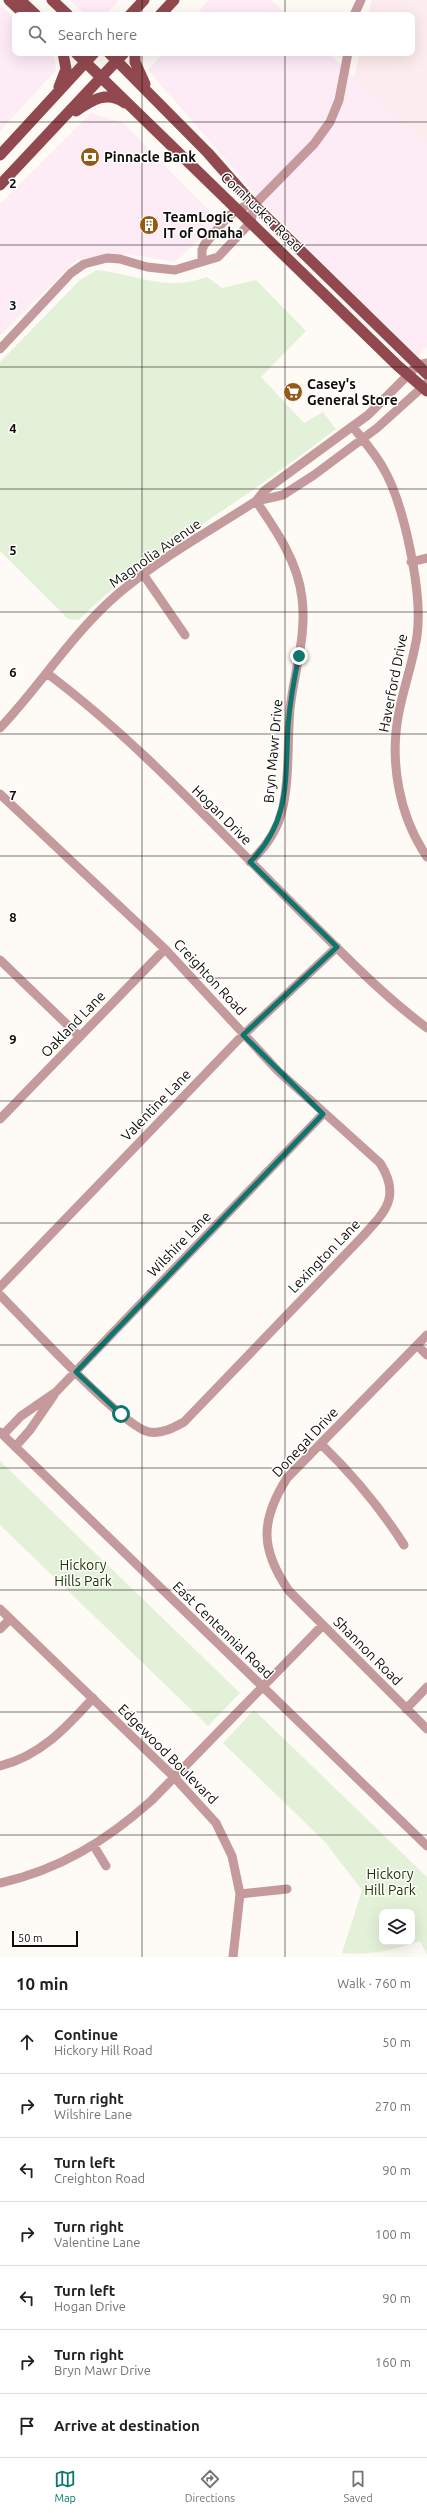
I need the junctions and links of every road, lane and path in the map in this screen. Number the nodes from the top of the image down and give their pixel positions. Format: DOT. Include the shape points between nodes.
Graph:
graph roads {
  1 [pos="9,0"];
  2 [pos="20,0"];
  3 [pos="52,0"];
  4 [pos="144,0"];
  5 [pos="174,0"];
  6 [pos="360,0"];
  7 [pos="22,12"];
  8 [pos="33,12"];
  9 [pos="65,12"];
  10 [pos="131,12"];
  11 [pos="163,12"];
  12 [pos="355,12"];
  13 [pos="64,56"];
  14 [pos="79,56"];
  15 [pos="91,56"];
  16 [pos="115,56"];
  17 [pos="117,56"];
  18 [pos="136,56"];
  19 [pos="347,56"];
  20 [pos="86,62"];
  21 [pos="101,76"];
  22 [pos="55,94"];
  23 [pos="154,98"];
  24 [pos="138,113"];
  25 [pos="58,122"];
  26 [pos="0,155"];
  27 [pos="0,185"];
  28 [pos="254,205"];
  29 [pos="237,209"];
  30 [pos="251,222"];
  31 [pos="202,260"];
  32 [pos="0,349"];
  33 [pos="422,364"];
  34 [pos="427,374"];
  35 [pos="408,375"];
  36 [pos="425,387"];
  37 [pos="352,427"];
  38 [pos="362,439"];
  39 [pos="256,501"];
  40 [pos="427,558"];
  41 [pos="411,562"];
  42 [pos="143,574"];
  43 [pos="184,634"];
  44 [pos="48,674"];
  45 [pos="0,728"];
  46 [pos="0,794"];
  47 [pos="427,857"];
  48 [pos="250,862"];
  49 [pos="337,947"];
  50 [pos="165,949"];
  51 [pos="0,960"];
  52 [pos="427,1028"];
  53 [pos="243,1035"];
  54 [pos="80,1037"];
  55 [pos="323,1114"];
  56 [pos="0,1119"];
  57 [pos="390,1186"];
  58 [pos="0,1287"];
  59 [pos="0,1295"];
  60 [pos="427,1335"];
  61 [pos="416,1345"];
  62 [pos="427,1355"];
  63 [pos="76,1372"];
  64 [pos="56,1392"];
  65 [pos="1,1433"];
  66 [pos="321,1444"];
  67 [pos="15,1447"];
  68 [pos="404,1545"];
  69 [pos="289,1591"];
  70 [pos="0,1609"];
  71 [pos="10,1619"];
  72 [pos="323,1625"];
  73 [pos="0,1629"];
  74 [pos="262,1687"];
  75 [pos="427,1687"];
  76 [pos="93,1698"];
  77 [pos="406,1709"];
  78 [pos="427,1729"];
  79 [pos="0,1766"];
  80 [pos="174,1777"];
  81 [pos="94,1846"];
  82 [pos="427,1846"];
  83 [pos="106,1866"];
  84 [pos="0,1884"];
  85 [pos="288,1890"];
  86 [pos="240,1894"];
  87 [pos="233,1957"];
  1 -- 7 [label="main road"];
  2 -- 8 [label="main road"];
  3 -- 9 [label="main road"];
  4 -- 10 [label="main road"];
  5 -- 11 [label="main road"];
  6 -- 12 [label="street"];
  13 -- 22 [label="main road" via="66,69"];
  14 -- 20 [label="main road, Cornhusker Road"];
  15 -- 20 [label="main road"];
  16 -- 21 [label="main road"];
  17 -- 23 [label="main road, Cornhusker Road"];
  18 -- 23 [label="main road" via="138,70"];
  19 -- 28 [label="street" via="339,100 330,122 314,144"];
  20 -- 21 [label="main road, Cornhusker Road"];
  20 -- 22 [label="main road"];
  21 -- 24 [label="main road, Cornhusker Road"];
  21 -- 25 [label="main road"];
  22 -- 26 [label="main road"];
  23 -- 28 [label="main road, Cornhusker Road"];
  24 -- 25 [label="main road" via="119,99 105,96 92,99"];
  24 -- 29 [label="main road, Cornhusker Road"];
  25 -- 27 [label="main road"];
  28 -- 29 [label="street" via="244,205"];
  28 -- 30 [label="street"];
  28 -- 33 [label="main road, Cornhusker Road"];
  29 -- 30 [label="main road, Cornhusker Road"];
  29 -- 31 [label="street" via="204,245"];
  30 -- 31 [label="street" via="218,257"];
  30 -- 35 [label="main road, Cornhusker Road"];
  31 -- 32 [label="street" via="189,267 175,270 147,267 120,258 107,258 84,264 71,273"];
  33 -- 34 [label="main road, Cornhusker Road"];
  33 -- 35 [label="street, Magnolia Avenue"];
  35 -- 36 [label="main road, Cornhusker Road"];
  35 -- 37 [label="street, Magnolia Avenue" via="368,415"];
  36 -- 38 [label="street, Magnolia Avenue"];
  37 -- 38 [label="street, Haverford Drive"];
  37 -- 39 [label="street, Magnolia Avenue" via="264,491"];
  38 -- 39 [label="street, Magnolia Avenue" via="282,495"];
  38 -- 41 [label="street, Haverford Drive" via="382,466 400,505"];
  39 -- 42 [label="street, Magnolia Avenue"];
  39 -- 48 [label="street, Bryn Mawr Drive" via="294,565 302,598 303,634 290,707 286,788 282,812 270,838"];
  40 -- 41 [label="street"];
  41 -- 47 [label="street, Haverford Drive" via="417,634 398,712 395,757 402,803"];
  42 -- 43 [label="street"];
  42 -- 44 [label="street, Magnolia Avenue" via="79,632"];
  44 -- 45 [label="street, Magnolia Avenue"];
  44 -- 48 [label="street, Hogan Drive" via="120,733"];
  46 -- 50 [label="street, Creighton Road"];
  48 -- 49 [label="street, Hogan Drive"];
  49 -- 52 [label="street, Hogan Drive" via="402,1009"];
  49 -- 53 [label="street, Valentine Lane"];
  50 -- 53 [label="street, Creighton Road"];
  50 -- 54 [label="street, Oakland Lane"];
  51 -- 54 [label="street"];
  53 -- 55 [label="street, Creighton Road"];
  53 -- 58 [label="street, Valentine Lane"];
  54 -- 56 [label="street, Oakland Lane"];
  55 -- 57 [label="street, Creighton Road" via="380,1163"];
  55 -- 63 [label="street, Wilshire Lane"];
  57 -- 63 [label="street, Lexington Lane" via="389,1204 379,1218 184,1422 167,1431 149,1432 135,1426"];
  59 -- 63 [label="street, Lexington Lane"];
  60 -- 61 [label="street, Donegal Drive"];
  61 -- 62 [label="street"];
  61 -- 66 [label="street, Donegal Drive"];
  63 -- 64 [label="street, Wilshire Lane"];
  64 -- 65 [label="street, Wilshire Lane"];
  64 -- 67 [label="street, Wilshire Lane"];
  65 -- 67 [label="street, East Centennial Road"];
  66 -- 68 [label="street" via="351,1473"];
  66 -- 69 [label="street, Donegal Drive" via="288,1478 274,1500 268,1517 266,1534 270,1555 278,1575"];
  67 -- 74 [label="street, East Centennial Road"];
  69 -- 72 [label="street, Shannon Road"];
  70 -- 71 [label="street, Edgewood Boulevard"];
  71 -- 73 [label="street"];
  71 -- 76 [label="street, Edgewood Boulevard"];
  72 -- 74 [label="street"];
  72 -- 77 [label="street, Shannon Road"];
  74 -- 80 [label="street"];
  74 -- 82 [label="street, East Centennial Road"];
  75 -- 77 [label="street"];
  76 -- 79 [label="street" via="59,1735 36,1750"];
  76 -- 80 [label="street, Edgewood Boulevard"];
  77 -- 78 [label="street, Shannon Road"];
  80 -- 81 [label="street" via="123,1826"];
  80 -- 86 [label="street, Edgewood Boulevard" via="216,1823 232,1856"];
  81 -- 83 [label="street"];
  81 -- 84 [label="street" via="47,1869"];
  85 -- 86 [label="street"];
  86 -- 87 [label="street, Edgewood Boulevard"];
}
